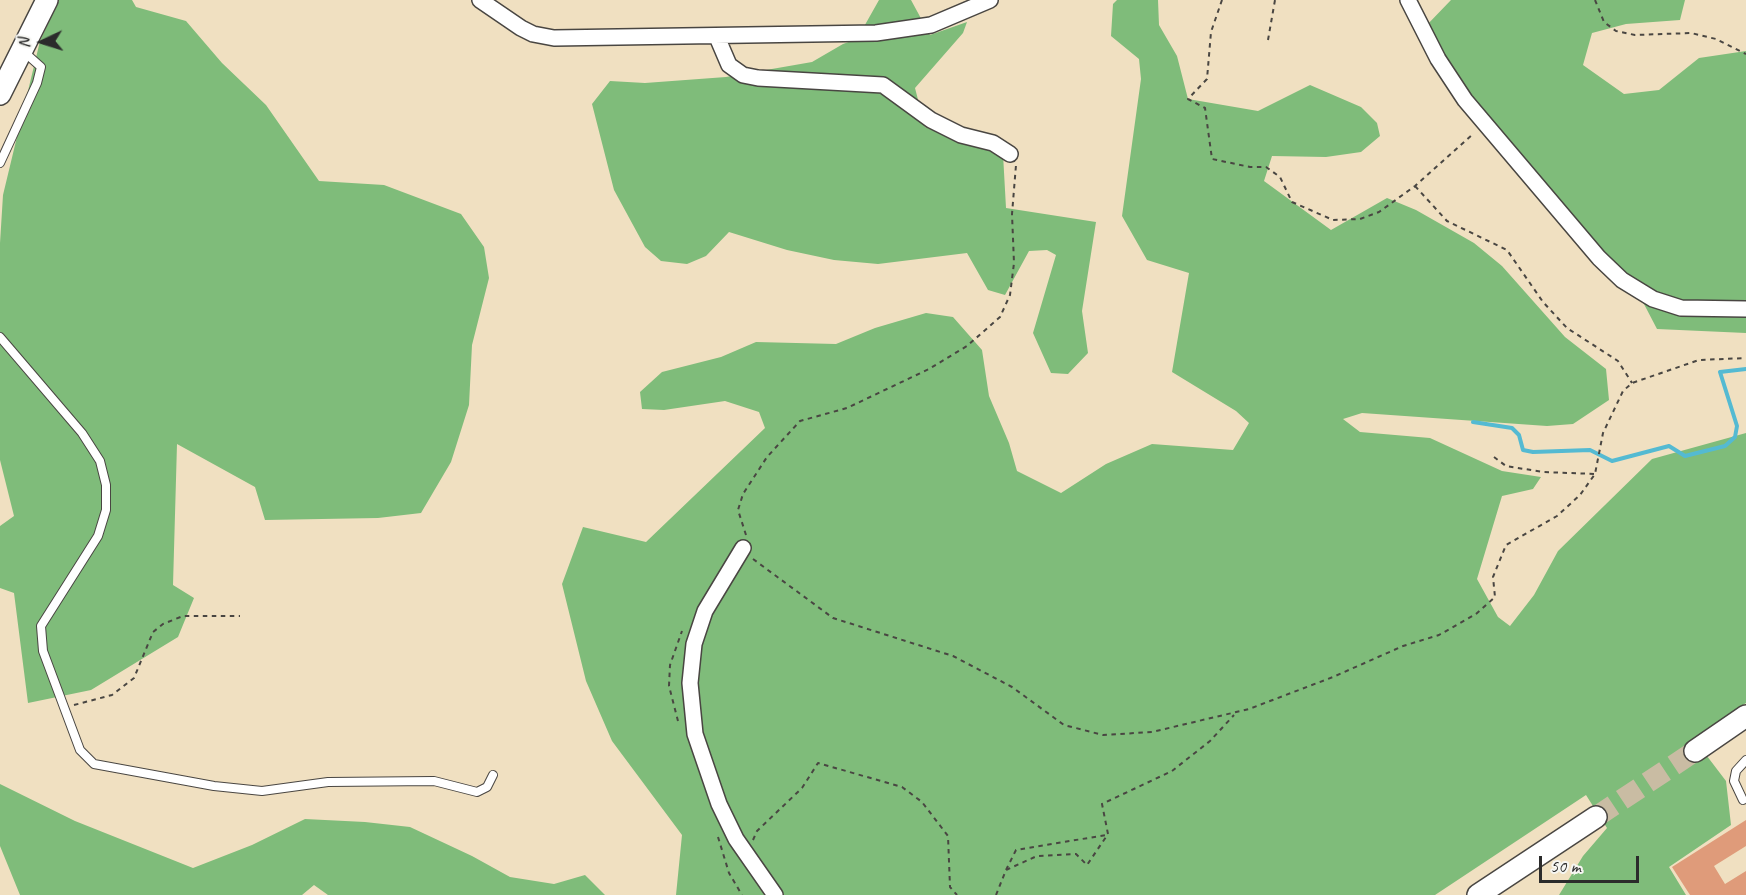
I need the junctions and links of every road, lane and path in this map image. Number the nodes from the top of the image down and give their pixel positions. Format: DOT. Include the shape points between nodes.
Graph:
graph roads {
  1 [pos="47,0"];
  2 [pos="480,0"];
  3 [pos="990,0"];
  4 [pos="1221,0"];
  5 [pos="1275,0"];
  6 [pos="1408,0"];
  7 [pos="1595,0"];
  8 [pos="717,37"];
  9 [pos="1268,40"];
  10 [pos="22,50"];
  11 [pos="1746,54"];
  12 [pos="0,94"];
  13 [pos="1485,124"];
  14 [pos="1010,154"];
  15 [pos="0,163"];
  16 [pos="1415,186"];
  17 [pos="1746,309"];
  18 [pos="0,337"];
  19 [pos="1746,358"];
  20 [pos="1632,383"];
  21 [pos="1494,457"];
  22 [pos="1595,474"];
  23 [pos="742,548"];
  24 [pos="240,616"];
  25 [pos="684,629"];
  26 [pos="65,707"];
  27 [pos="1235,713"];
  28 [pos="1746,716"];
  29 [pos="680,725"];
  30 [pos="1695,752"];
  31 [pos="1746,760"];
  32 [pos="493,775"];
  33 [pos="1743,800"];
  34 [pos="1596,817"];
  35 [pos="715,827"];
  36 [pos="1108,834"];
  37 [pos="746,854"];
  38 [pos="1006,870"];
  39 [pos="1492,891"];
  40 [pos="742,895"];
  41 [pos="774,895"];
  42 [pos="957,895"];
  43 [pos="996,895"];
  1 -- 10 [label="main road"];
  2 -- 8 [label="street" via="521,28 554,38"];
  3 -- 8 [label="street" via="939,22 904,30"];
  4 -- 16 [label="path" via="1211,32 1207,79 1188,99 1206,108 1212,159 1272,169 1292,202 1333,220 1360,219 1379,212"];
  5 -- 9 [label="path"];
  6 -- 13 [label="street" via="1450,80"];
  7 -- 11 [label="path" via="1604,22 1616,31 1635,35 1691,33 1716,39"];
  8 -- 14 [label="street" via="729,65 743,75 883,85 931,120 961,135 993,143"];
  10 -- 12 [label="main road"];
  10 -- 15 [label="lane" via="41,67"];
  13 -- 16 [label="path"];
  13 -- 17 [label="street" via="1599,258 1632,287 1681,308"];
  14 -- 23 [label="path" via="1017,167 1012,214 1014,263 1010,295 1000,317 967,346 929,369 847,408 800,421 766,457 743,494 738,510 747,531"];
  16 -- 20 [label="path" via="1447,221 1507,250 1543,302 1567,328 1618,361"];
  18 -- 26 [label="lane" via="82,433 100,461 106,485 106,510 98,536 41,626 44,651"];
  19 -- 20 [label="path" via="1699,360"];
  20 -- 22 [label="path" via="1623,391 1609,419"];
  21 -- 22 [label="path" via="1506,466"];
  22 -- 27 [label="path" via="1557,516 1506,545 1493,577 1495,597 1476,614 1439,635"];
  23 -- 27 [label="path" via="832,618 953,656 1012,687 1065,725 1103,735 1152,732"];
  23 -- 37 [label="street" via="705,611 694,644 690,683 695,734 703,761 719,804"];
  24 -- 26 [label="path" via="183,616 163,624 153,632 134,678 112,694"];
  25 -- 29 [label="path" via="670,665 669,686"];
  26 -- 32 [label="lane" via="80,750 94,764 214,786 262,790 328,782 434,781 477,792 487,787"];
  27 -- 36 [label="path" via="1210,741 1172,771 1102,804"];
  28 -- 30 [label="main road"];
  31 -- 33 [label="lane" via="1736,771 1734,781"];
  34 -- 39 [label="main road"];
  35 -- 40 [label="path" via="729,873"];
  36 -- 38 [label="path" via="1016,850"];
  36 -- 38 [label="path" via="1087,865 1076,854 1037,856"];
  37 -- 41 [label="street"];
  37 -- 42 [label="path" via="758,831 802,788 818,763 902,786 922,802 948,836 950,887"];
  38 -- 43 [label="path"];
}
